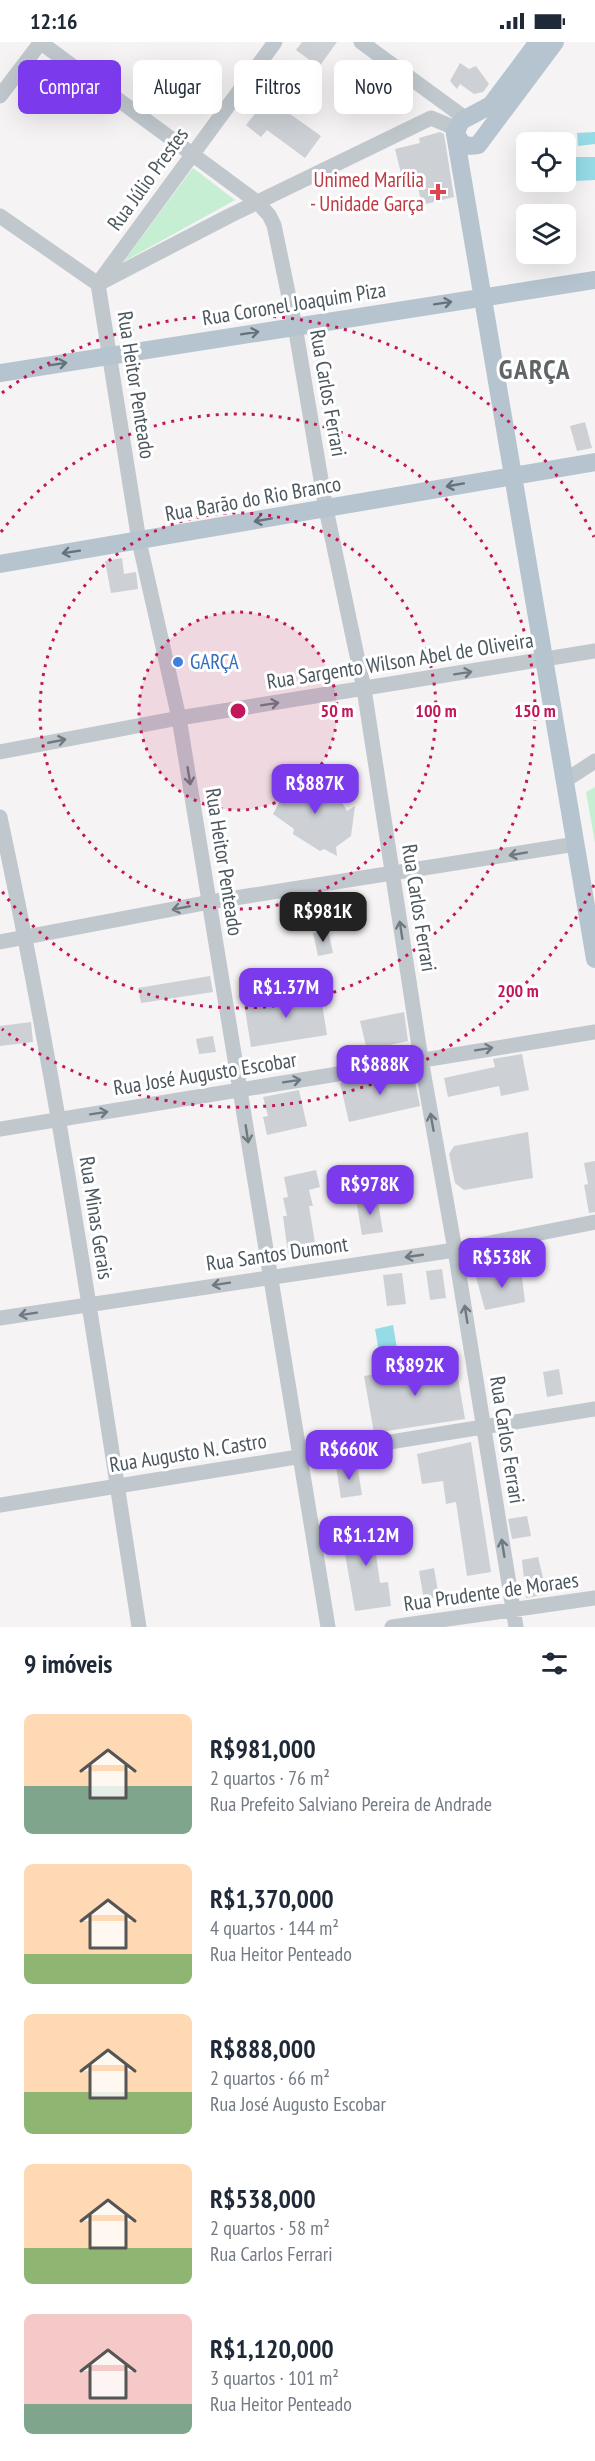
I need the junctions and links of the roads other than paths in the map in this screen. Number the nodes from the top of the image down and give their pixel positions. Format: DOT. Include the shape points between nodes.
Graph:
graph roads {
  1 [pos="40,42"];
  2 [pos="275,42"];
  3 [pos="361,42"];
  4 [pos="538,42"];
  5 [pos="555,42"];
  6 [pos="0,96"];
  7 [pos="434,96"];
  8 [pos="431,118"];
  9 [pos="460,125"];
  10 [pos="191,156"];
  11 [pos="257,202"];
  12 [pos="0,216"];
  13 [pos="595,279"];
  14 [pos="98,284"];
  15 [pos="483,297"];
  16 [pos="295,326"];
  17 [pos="111,356"];
  18 [pos="0,373"];
  19 [pos="595,462"];
  20 [pos="513,475"];
  21 [pos="326,509"];
  22 [pos="139,541"];
  23 [pos="0,564"];
  24 [pos="595,651"];
  25 [pos="546,659"];
  26 [pos="364,689"];
  27 [pos="180,718"];
  28 [pos="0,753"];
  29 [pos="595,761"];
  30 [pos="566,780"];
  31 [pos="0,817"];
  32 [pos="576,844"];
  33 [pos="393,875"];
  34 [pos="210,902"];
  35 [pos="26,938"];
  36 [pos="0,942"];
  37 [pos="595,959"];
  38 [pos="595,1032"];
  39 [pos="421,1059"];
  40 [pos="240,1089"];
  41 [pos="58,1119"];
  42 [pos="0,1129"];
  43 [pos="595,1222"];
  44 [pos="455,1250"];
  45 [pos="270,1276"];
  46 [pos="89,1303"];
  47 [pos="0,1318"];
  48 [pos="595,1409"];
  49 [pos="484,1428"];
  50 [pos="300,1457"];
  51 [pos="117,1485"];
  52 [pos="0,1505"];
  53 [pos="595,1598"];
  54 [pos="513,1609"];
  55 [pos="139,1627"];
  56 [pos="328,1627"];
  57 [pos="392,1627"];
  58 [pos="516,1627"];
  1 -- 6 [label="street"];
  1 -- 10 [label="street, Rua Carlos Ferrari"];
  2 -- 10 [label="street, Rua Júlio Prestes"];
  3 -- 7 [label="street"];
  4 -- 9 [label="main road" via="491,105"];
  5 -- 9 [label="main road" via="478,145 462,144"];
  7 -- 8 [label="street"];
  7 -- 9 [label="street"];
  8 -- 9 [label="street"];
  8 -- 11 [label="street"];
  9 -- 15 [label="main road" via="461,171"];
  10 -- 11 [label="street, Rua Carlos Ferrari"];
  10 -- 14 [label="street, Rua Júlio Prestes"];
  11 -- 14 [label="street"];
  11 -- 16 [label="street, Rua Carlos Ferrari" via="274,225"];
  12 -- 14 [label="street"];
  13 -- 15 [label="main road, Rua Coronel Joaquim Piza"];
  14 -- 17 [label="street, Rua Heitor Penteado"];
  16 -- 15 [label="main road, Rua Coronel Joaquim Piza, one-way"];
  15 -- 20 [label="main road"];
  17 -- 16 [label="main road, Rua Coronel Joaquim Piza, one-way"];
  16 -- 21 [label="street, Rua Carlos Ferrari"];
  18 -- 17 [label="main road, Rua Coronel Joaquim Piza, one-way"];
  17 -- 22 [label="street, Rua Heitor Penteado"];
  19 -- 20 [label="main road, Rua Barão do Rio Branco"];
  20 -- 21 [label="main road, Rua Barão do Rio Branco, one-way"];
  20 -- 25 [label="main road"];
  21 -- 22 [label="main road, Rua Barão do Rio Branco, one-way"];
  21 -- 26 [label="street, Rua Carlos Ferrari"];
  22 -- 23 [label="main road, Rua Barão do Rio Branco, one-way"];
  22 -- 27 [label="street, Rua Heitor Penteado"];
  24 -- 25 [label="street, Rua Sargento Wilson Abel de Oliveira"];
  26 -- 25 [label="street, Rua Sargento Wilson Abel de Oliveira, one-way"];
  25 -- 30 [label="main road"];
  27 -- 26 [label="street, Rua Sargento Wilson Abel de Oliveira, one-way"];
  26 -- 33 [label="street, Rua Carlos Ferrari"];
  28 -- 27 [label="street, Rua Sargento Wilson Abel de Oliveira, one-way"];
  27 -- 34 [label="street, Rua Heitor Penteado, one-way"];
  29 -- 30 [label="street"];
  30 -- 32 [label="main road"];
  31 -- 35 [label="street, Rua Minas Gerais"];
  32 -- 33 [label="street, one-way"];
  32 -- 37 [label="main road"];
  33 -- 34 [label="street"];
  39 -- 33 [label="street, Rua Carlos Ferrari, one-way"];
  34 -- 35 [label="street, one-way"];
  34 -- 40 [label="street, Rua Heitor Penteado"];
  35 -- 36 [label="street"];
  35 -- 41 [label="street, Rua Minas Gerais"];
  39 -- 38 [label="street, Rua José Augusto Escobar, one-way"];
  40 -- 39 [label="street, Rua José Augusto Escobar, one-way"];
  44 -- 39 [label="street, Rua Carlos Ferrari, one-way"];
  41 -- 40 [label="street, Rua José Augusto Escobar, one-way"];
  40 -- 45 [label="street, Rua Heitor Penteado, one-way"];
  41 -- 42 [label="street, Rua José Augusto Escobar"];
  41 -- 46 [label="street, Rua Minas Gerais"];
  43 -- 44 [label="street, Rua Santos Dumont"];
  44 -- 45 [label="street, Rua Santos Dumont, one-way"];
  49 -- 44 [label="street, Rua Carlos Ferrari, one-way"];
  45 -- 46 [label="street, Rua Santos Dumont, one-way"];
  45 -- 50 [label="street, Rua Heitor Penteado"];
  46 -- 47 [label="street, Rua Santos Dumont, one-way"];
  46 -- 51 [label="street, Rua Minas Gerais"];
  48 -- 49 [label="street, Rua Augusto N. Castro"];
  49 -- 50 [label="street, Rua Augusto N. Castro"];
  54 -- 49 [label="street, Rua Carlos Ferrari, one-way"];
  50 -- 51 [label="street, Rua Augusto N. Castro"];
  50 -- 56 [label="street, Rua Heitor Penteado"];
  51 -- 52 [label="street, Rua Augusto N. Castro"];
  51 -- 55 [label="street, Rua Minas Gerais"];
  53 -- 54 [label="street, Rua Prudente de Moraes"];
  54 -- 57 [label="street, Rua Prudente de Moraes"];
  54 -- 58 [label="street, Rua Carlos Ferrari"];
}
